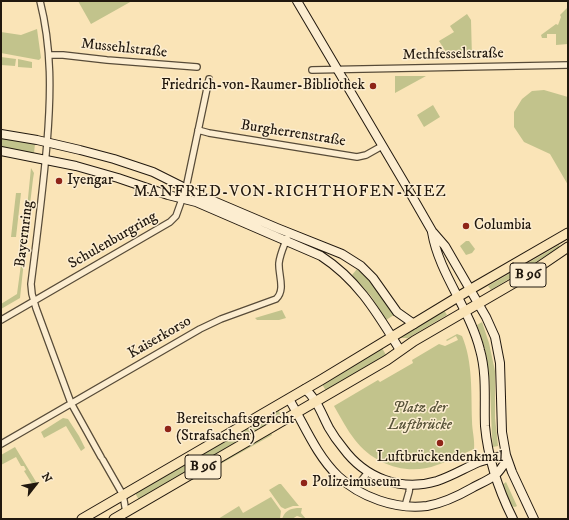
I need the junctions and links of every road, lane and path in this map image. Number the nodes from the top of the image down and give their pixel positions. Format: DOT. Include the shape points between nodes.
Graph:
graph roads {
  1 [pos="40,1"];
  2 [pos="297,1"];
  3 [pos="50,55"];
  4 [pos="568,64"];
  5 [pos="197,67"];
  6 [pos="312,70"];
  7 [pos="338,70"];
  8 [pos="209,79"];
  9 [pos="198,130"];
  10 [pos="1,134"];
  11 [pos="47,142"];
  12 [pos="382,146"];
  13 [pos="1,151"];
  14 [pos="46,159"];
  15 [pos="186,188"];
  16 [pos="182,198"];
  17 [pos="432,231"];
  18 [pos="287,237"];
  19 [pos="567,237"];
  20 [pos="568,247"];
  21 [pos="357,264"];
  22 [pos="346,275"];
  23 [pos="471,289"];
  24 [pos="458,297"];
  25 [pos="34,301"];
  26 [pos="479,303"];
  27 [pos="465,311"];
  28 [pos="1,320"];
  29 [pos="414,324"];
  30 [pos="392,337"];
  31 [pos="400,350"];
  32 [pos="305,389"];
  33 [pos="289,399"];
  34 [pos="316,402"];
  35 [pos="71,403"];
  36 [pos="297,412"];
  37 [pos="1,444"];
  38 [pos="506,457"];
  39 [pos="490,458"];
  40 [pos="368,472"];
  41 [pos="495,476"];
  42 [pos="410,485"];
  43 [pos="355,490"];
  44 [pos="124,495"];
  45 [pos="405,506"];
  46 [pos="126,512"];
  47 [pos="82,519"];
  48 [pos="114,519"];
  49 [pos="513,519"];
  50 [pos="534,519"];
  1 -- 3 [label="street, Bayernring"];
  2 -- 7 [label="street"];
  3 -- 5 [label="street, Mussehlstraße"];
  3 -- 11 [label="street, Bayernring"];
  4 -- 7 [label="street, Methfesselstraße"];
  6 -- 7 [label="street"];
  7 -- 12 [label="street"];
  8 -- 9 [label="street, Schulenburgring"];
  9 -- 12 [label="street, Burgherrenstraße" via="358,157"];
  9 -- 15 [label="street, Schulenburgring"];
  10 -- 11 [label="street"];
  11 -- 14 [label="street, Bayernring"];
  11 -- 15 [label="street" via="133,165"];
  12 -- 17 [label="street"];
  13 -- 14 [label="street"];
  14 -- 16 [label="street"];
  14 -- 25 [label="street, Bayernring" via="31,284"];
  15 -- 16 [label="street, Schulenburgring"];
  15 -- 18 [label="street"];
  16 -- 18 [label="street"];
  16 -- 25 [label="street, Schulenburgring" via="176,216 170,222"];
  17 -- 23 [label="street" via="445,246"];
  17 -- 24 [label="street" via="434,247"];
  18 -- 21 [label="street" via="342,254"];
  18 -- 22 [label="street" via="321,256"];
  18 -- 35 [label="street, Kaiserkorso" via="279,262 280,295 276,299 200,328"];
  19 -- 23 [label="main road, B 96"];
  20 -- 26 [label="main road, B 96"];
  21 -- 22 [label="street"];
  21 -- 29 [label="street" via="373,278 397,312"];
  22 -- 30 [label="street" via="370,302"];
  23 -- 24 [label="main road, B 96"];
  23 -- 26 [label="street"];
  24 -- 27 [label="street"];
  24 -- 29 [label="main road, B 96"];
  25 -- 28 [label="street, Schulenburgring"];
  25 -- 35 [label="street, Bayernring"];
  26 -- 27 [label="main road, B 96"];
  26 -- 38 [label="street" via="495,337 500,363 502,432"];
  27 -- 31 [label="main road, B 96"];
  27 -- 39 [label="street" via="476,335 484,364 485,425"];
  29 -- 30 [label="main road, B 96"];
  30 -- 31 [label="street"];
  30 -- 32 [label="main road, B 96"];
  31 -- 34 [label="main road, B 96"];
  32 -- 33 [label="main road, B 96"];
  32 -- 34 [label="street"];
  33 -- 36 [label="street"];
  33 -- 44 [label="main road, B 96"];
  34 -- 36 [label="main road, B 96"];
  34 -- 40 [label="street" via="342,447"];
  35 -- 37 [label="street, Kaiserkorso"];
  35 -- 44 [label="street, Bayernring"];
  36 -- 43 [label="street" via="327,464"];
  36 -- 46 [label="main road, B 96"];
  38 -- 39 [label="street"];
  38 -- 41 [label="street"];
  38 -- 50 [label="street"];
  39 -- 41 [label="street"];
  39 -- 42 [label="street" via="436,481"];
  40 -- 42 [label="street" via="390,482"];
  40 -- 43 [label="street"];
  41 -- 45 [label="street" via="450,499 427,506"];
  41 -- 49 [label="street"];
  42 -- 45 [label="street"];
  43 -- 45 [label="street"];
  44 -- 46 [label="street, Bayernring"];
  44 -- 47 [label="main road, B 96"];
  46 -- 48 [label="main road, B 96"];
}
